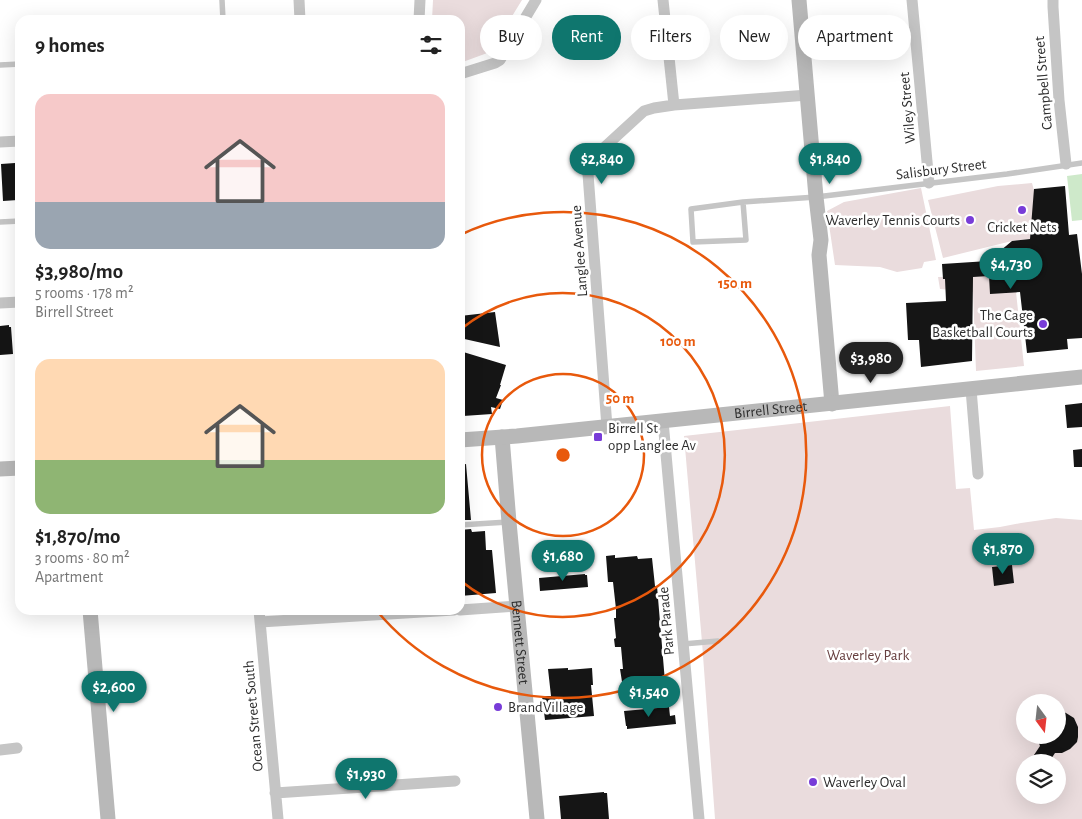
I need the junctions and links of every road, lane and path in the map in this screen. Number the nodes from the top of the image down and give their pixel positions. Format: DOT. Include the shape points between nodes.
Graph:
graph roads {
  1 [pos="222,0"];
  2 [pos="299,0"];
  3 [pos="420,0"];
  4 [pos="536,0"];
  5 [pos="663,0"];
  6 [pos="799,0"];
  7 [pos="912,0"];
  8 [pos="1053,0"];
  9 [pos="223,15"];
  10 [pos="300,15"];
  11 [pos="419,15"];
  12 [pos="15,64"];
  13 [pos="0,65"];
  14 [pos="465,73"];
  15 [pos="808,95"];
  16 [pos="674,105"];
  17 [pos="15,141"];
  18 [pos="0,142"];
  19 [pos="1082,162"];
  20 [pos="1066,164"];
  21 [pos="929,183"];
  22 [pos="816,197"];
  23 [pos="743,202"];
  24 [pos="15,221"];
  25 [pos="0,222"];
  26 [pos="15,302"];
  27 [pos="0,303"];
  28 [pos="1082,377"];
  29 [pos="970,389"];
  30 [pos="832,404"];
  31 [pos="663,421"];
  32 [pos="607,427"];
  33 [pos="502,437"];
  34 [pos="465,440"];
  35 [pos="15,468"];
  36 [pos="0,469"];
  37 [pos="978,474"];
  38 [pos="509,522"];
  39 [pos="465,525"];
  40 [pos="517,606"];
  41 [pos="465,610"];
  42 [pos="90,615"];
  43 [pos="259,615"];
  44 [pos="373,615"];
  45 [pos="260,622"];
  46 [pos="718,641"];
  47 [pos="683,644"];
  48 [pos="17,748"];
  49 [pos="0,750"];
  50 [pos="455,781"];
  51 [pos="275,793"];
  52 [pos="108,819"];
  53 [pos="278,819"];
  54 [pos="537,819"];
  55 [pos="699,819"];
  1 -- 9 [label="lane"];
  2 -- 10 [label="street"];
  3 -- 11 [label="street"];
  4 -- 14 [label="street" via="500,60"];
  5 -- 16 [label="street"];
  6 -- 15 [label="main road"];
  7 -- 21 [label="street, Wiley Street"];
  8 -- 20 [label="street, Campbell Street"];
  12 -- 13 [label="lane"];
  15 -- 16 [label="street, Langlee Avenue"];
  15 -- 22 [label="main road"];
  16 -- 32 [label="street, Langlee Avenue" via="644,111 596,155 588,174"];
  17 -- 18 [label="street"];
  19 -- 20 [label="lane, Salisbury Street"];
  20 -- 21 [label="lane, Salisbury Street"];
  21 -- 22 [label="lane, Salisbury Street"];
  22 -- 23 [label="lane, Salisbury Street"];
  22 -- 30 [label="main road"];
  23 -- 23 [label="lane, Salisbury Street" via="691,209 694,242 746,240"];
  24 -- 25 [label="lane"];
  26 -- 27 [label="street"];
  28 -- 29 [label="main road, Birrell Street"];
  29 -- 30 [label="main road, Birrell Street"];
  29 -- 37 [label="street"];
  30 -- 31 [label="main road, Birrell Street"];
  31 -- 32 [label="main road, Birrell Street"];
  31 -- 47 [label="street, Park Parade"];
  32 -- 33 [label="main road, Birrell Street"];
  33 -- 34 [label="main road, Birrell Street"];
  33 -- 38 [label="main road, Bennett Street"];
  35 -- 36 [label="main road"];
  38 -- 39 [label="lane"];
  38 -- 40 [label="main road, Bennett Street"];
  40 -- 41 [label="street"];
  40 -- 54 [label="main road, Bennett Street"];
  42 -- 52 [label="main road"];
  43 -- 45 [label="street, Ocean Street South"];
  44 -- 45 [label="street"];
  45 -- 51 [label="street, Ocean Street South"];
  46 -- 47 [label="lane"];
  47 -- 55 [label="street, Park Parade"];
  48 -- 49 [label="street"];
  50 -- 51 [label="street"];
  51 -- 53 [label="street, Ocean Street South"];
}
